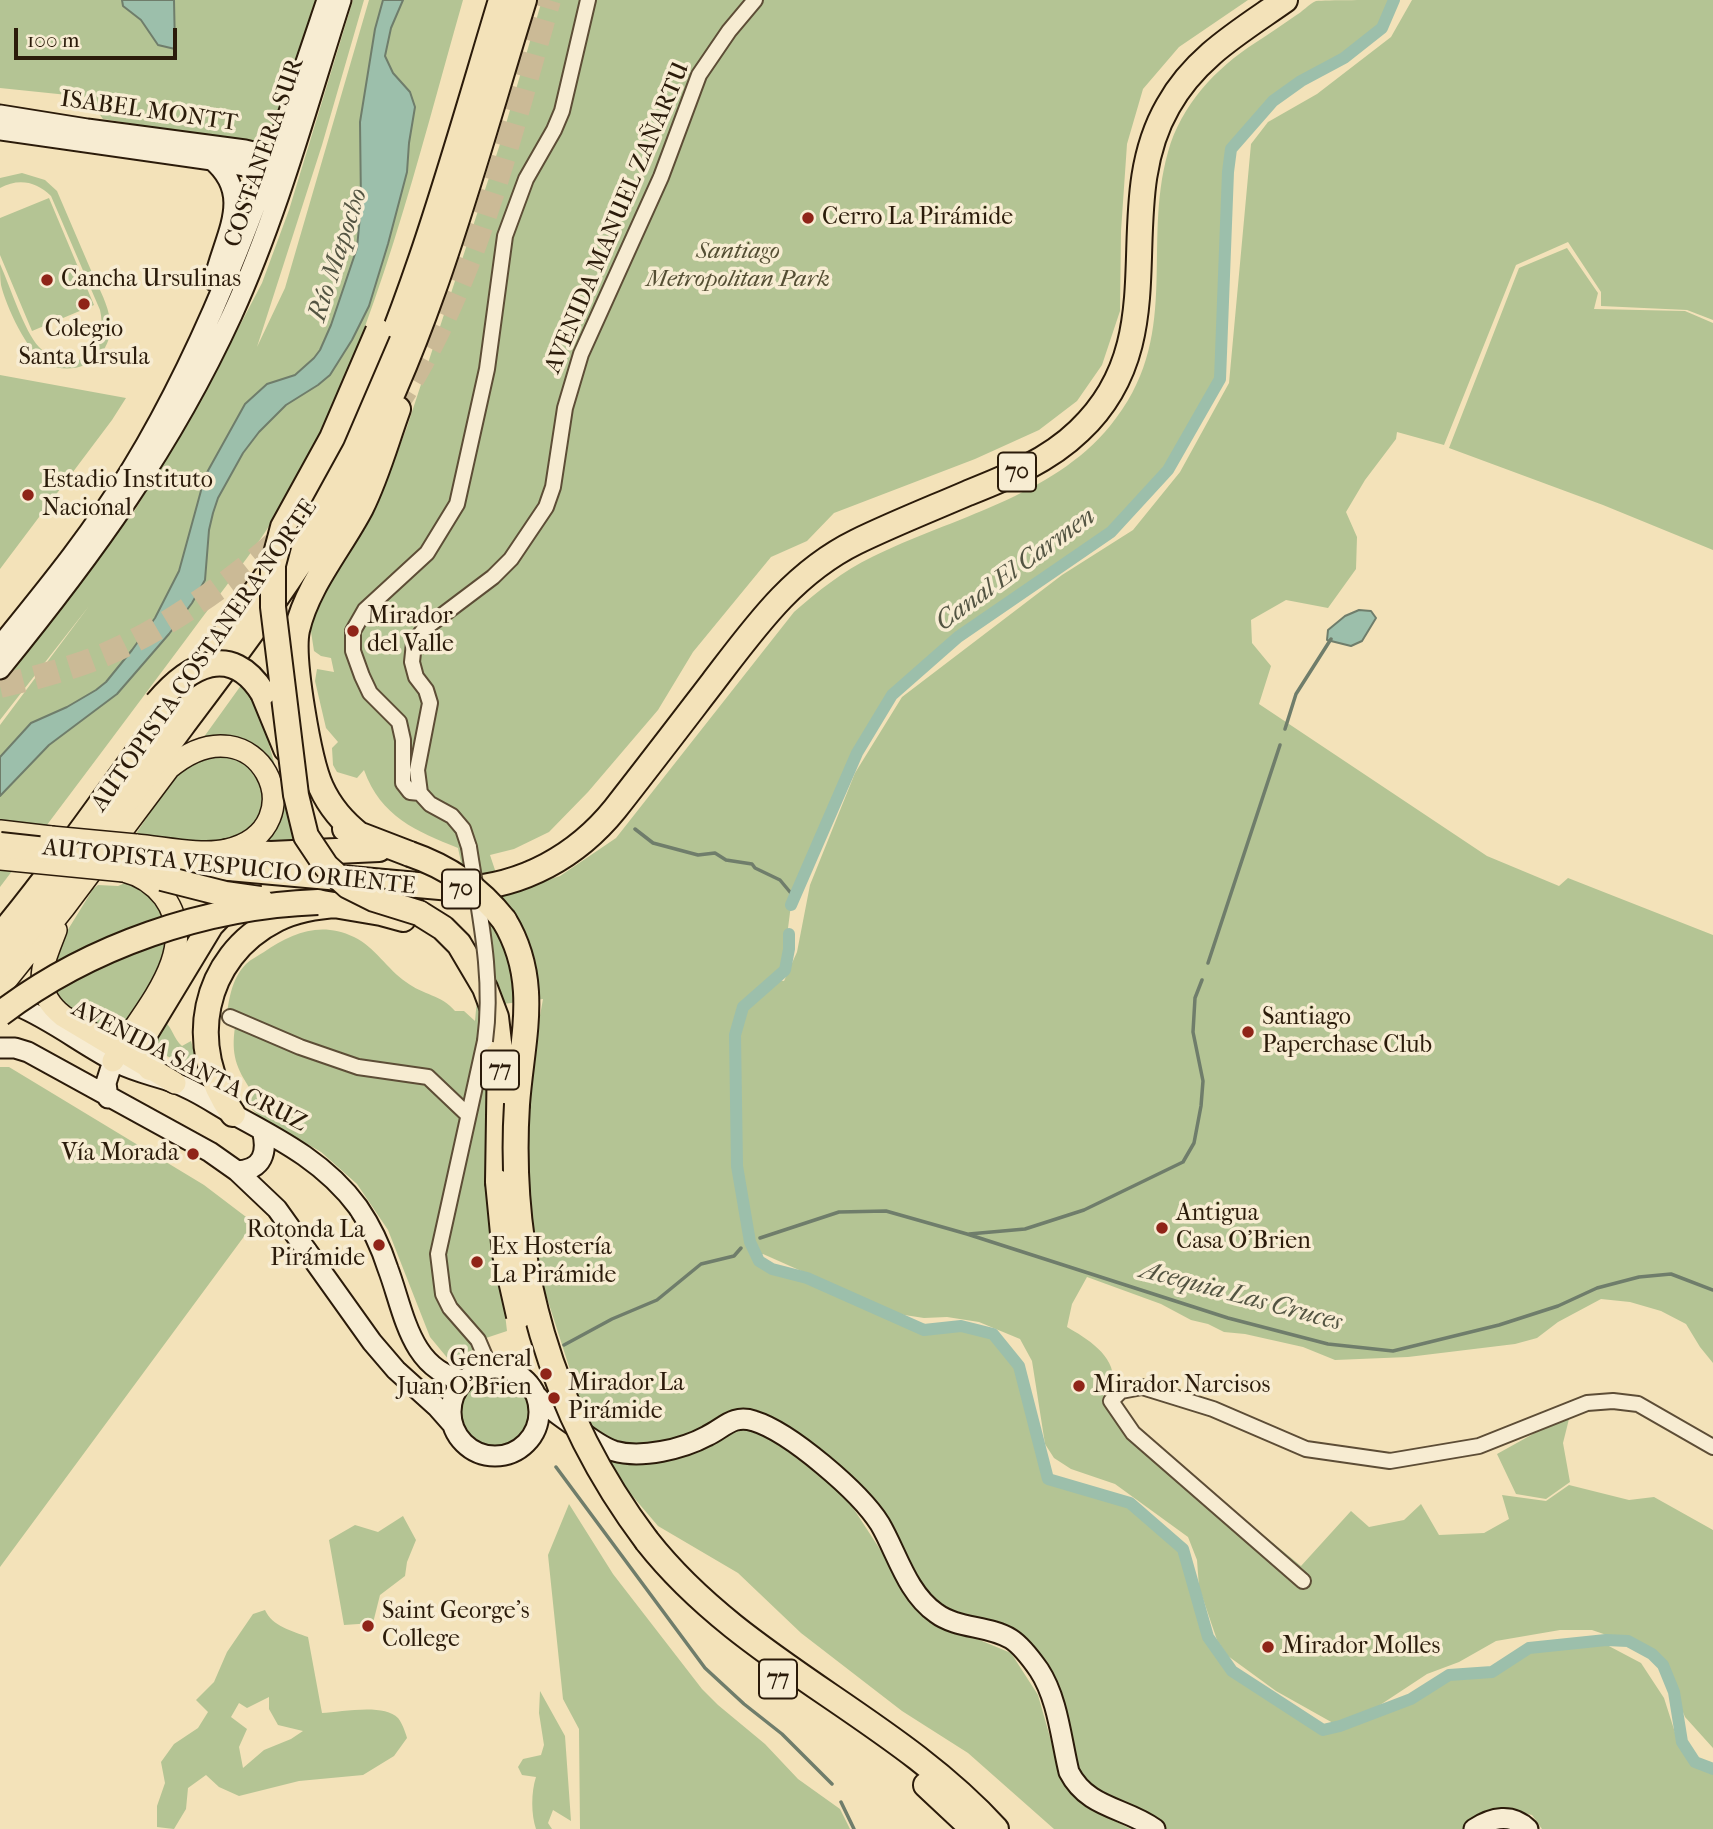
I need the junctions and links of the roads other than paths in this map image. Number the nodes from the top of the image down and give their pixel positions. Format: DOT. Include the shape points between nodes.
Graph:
graph roads {
  1 [pos="327,0"];
  2 [pos="341,0"];
  3 [pos="501,0"];
  4 [pos="524,0"];
  5 [pos="588,0"];
  6 [pos="755,0"];
  7 [pos="1285,0"];
  8 [pos="0,115"];
  9 [pos="0,130"];
  10 [pos="455,151"];
  11 [pos="212,160"];
  12 [pos="280,165"];
  13 [pos="427,304"];
  14 [pos="206,322"];
  15 [pos="395,418"];
  16 [pos="0,646"];
  17 [pos="0,669"];
  18 [pos="169,768"];
  19 [pos="310,783"];
  20 [pos="420,793"];
  21 [pos="0,831"];
  22 [pos="0,845"];
  23 [pos="410,854"];
  24 [pos="0,859"];
  25 [pos="223,860"];
  26 [pos="129,864"];
  27 [pos="324,877"];
  28 [pos="329,904"];
  29 [pos="64,908"];
  30 [pos="0,917"];
  31 [pos="0,936"];
  32 [pos="471,963"];
  33 [pos="0,966"];
  34 [pos="0,988"];
  35 [pos="9,1010"];
  36 [pos="230,1017"];
  37 [pos="0,1048"];
  38 [pos="116,1056"];
  39 [pos="149,1068"];
  40 [pos="175,1083"];
  41 [pos="108,1098"];
  42 [pos="233,1114"];
  43 [pos="468,1115"];
  44 [pos="262,1130"];
  45 [pos="237,1171"];
  46 [pos="490,1368"];
  47 [pos="464,1380"];
  48 [pos="537,1396"];
  49 [pos="452,1424"];
  50 [pos="1713,1447"];
  51 [pos="641,1546"];
  52 [pos="1303,1581"];
  53 [pos="973,1829"];
  54 [pos="996,1829"];
  55 [pos="1155,1829"];
  56 [pos="1474,1829"];
  57 [pos="1528,1829"];
  1 -- 12 [label="main road, COSTANERA SUR"];
  2 -- 12 [label="main road, COSTANERA SUR"];
  3 -- 10 [label="highway, AUTOPISTA COSTANERA NORTE"];
  4 -- 13 [label="highway, AUTOPISTA COSTANERA NORTE"];
  5 -- 20 [label="street" via="562,111 526,179 505,236 487,369 457,503 427,553 365,610 353,631 353,650 370,693 399,722 403,783 410,792"];
  6 -- 20 [label="street, AVENIDA MANUEL ZAÑARTU" via="699,75 661,177 581,354 565,408 546,507 494,577 424,629 414,643 412,662 430,703 416,770"];
  7 -- 27 [label="highway, AUTOPISTA VESPUCIO ORIENTE / 70" via="1200,62 1162,116 1144,185 1138,303 1131,344 1114,387 1079,432 1039,461 856,542 801,577 754,628 605,822 558,860 531,874 472,889"];
  8 -- 12 [label="main road, ISABEL MONTT" via="245,150"];
  9 -- 11 [label="main road, ISABEL MONTT"];
  10 -- 31 [label="highway, AUTOPISTA COSTANERA NORTE" via="368,399 333,470 257,590"];
  10 -- 32 [label="highway, bridge" via="328,445 283,527 273,565 273,607 296,795 306,836 326,866 348,886 435,922"];
  11 -- 12 [label="main road, ISABEL MONTT"];
  11 -- 14 [label="main road" via="226,173 235,200"];
  12 -- 14 [label="main road, COSTANERA SUR"];
  12 -- 17 [label="main road, COSTANERA SUR" via="265,234 232,314 173,428 109,530"];
  13 -- 15 [label="highway"];
  13 -- 33 [label="highway, AUTOPISTA COSTANERA NORTE" via="352,476 295,569"];
  14 -- 16 [label="main road, COSTANERA SUR" via="171,397 113,498"];
  15 -- 18 [label="highway" via="363,481 260,645"];
  15 -- 19 [label="highway" via="362,506 312,592 297,632 295,651"];
  18 -- 25 [label="main road" via="194,752 227,746 250,754 266,772 273,797 267,822"];
  18 -- 29 [label="main road"];
  19 -- 23 [label="highway" via="360,836"];
  19 -- 30 [label="highway, bridge" via="263,693 246,671 229,664 194,669 157,703"];
  20 -- 43 [label="street, bridge" via="463,829 489,973 485,1041"];
  21 -- 26 [label="main road, bridge"];
  22 -- 26 [label="highway, AUTOPISTA VESPUCIO ORIENTE / 70, bridge"];
  23 -- 25 [label="highway" via="364,848"];
  23 -- 51 [label="highway, 77, bridge" via="436,864 482,895 504,920 520,953 527,994 515,1162 527,1278 541,1335 564,1397"];
  24 -- 26 [label="main road, bridge"];
  25 -- 26 [label="highway, AUTOPISTA VESPUCIO ORIENTE / 70"];
  25 -- 27 [label="highway, AUTOPISTA VESPUCIO ORIENTE / 70"];
  26 -- 28 [label="highway, bridge" via="162,878 237,896"];
  26 -- 38 [label="main road" via="166,900 177,938 171,966"];
  27 -- 39 [label="highway" via="268,884 245,894 217,918 145,1034 143,1047"];
  28 -- 32 [label="highway" via="381,913 427,929"];
  28 -- 35 [label="highway, bridge" via="280,904 196,920 69,970"];
  28 -- 42 [label="highway" via="267,924 245,942 220,975 208,1008 205,1044 215,1085"];
  29 -- 34 [label="main road"];
  29 -- 38 [label="main road" via="41,968 44,990 63,1016"];
  32 -- 51 [label="highway, 77, bridge" via="490,998 499,1030 498,1182 512,1290 538,1377 575,1460 603,1507"];
  35 -- 38 [label="main road, AVENIDA SANTA CRUZ" via="44,1019"];
  36 -- 43 [label="street" via="358,1067 428,1077"];
  37 -- 41 [label="main road" via="28,1052"];
  38 -- 39 [label="main road"];
  38 -- 40 [label="main road, AVENIDA SANTA CRUZ" via="141,1073"];
  38 -- 41 [label="main road" via="106,1083"];
  39 -- 40 [label="main road"];
  40 -- 42 [label="main road, AVENIDA SANTA CRUZ"];
  41 -- 45 [label="main road"];
  42 -- 44 [label="main road, AVENIDA SANTA CRUZ"];
  43 -- 46 [label="street" via="441,1237 439,1270 450,1308 478,1340"];
  44 -- 45 [label="main road" via="263,1159 252,1168"];
  44 -- 47 [label="main road, AVENIDA SANTA CRUZ" via="310,1158 359,1208 378,1241 414,1342 442,1373"];
  45 -- 49 [label="main road" via="277,1209 383,1354"];
  46 -- 47 [label="main road"];
  46 -- 48 [label="main road" via="513,1371"];
  47 -- 49 [label="main road" via="453,1396"];
  48 -- 49 [label="main road" via="536,1430 509,1454 490,1456 466,1446"];
  48 -- 55 [label="main road" via="604,1447 631,1454 698,1441 734,1419 754,1420 777,1430 864,1502 880,1523 909,1582 935,1613 1011,1639 1029,1657 1047,1685 1074,1783 1096,1800"];
  50 -- 52 [label="street" via="1638,1404 1613,1401 1587,1403 1479,1446 1390,1461 1306,1449 1213,1409 1142,1387 1121,1391 1111,1401 1133,1433"];
  51 -- 53 [label="highway, 77" via="677,1599 725,1641 885,1752"];
  51 -- 54 [label="highway, 77" via="737,1630 916,1756 964,1795"];
  56 -- 57 [label="main road" via="1495,1819 1514,1819"];
}
